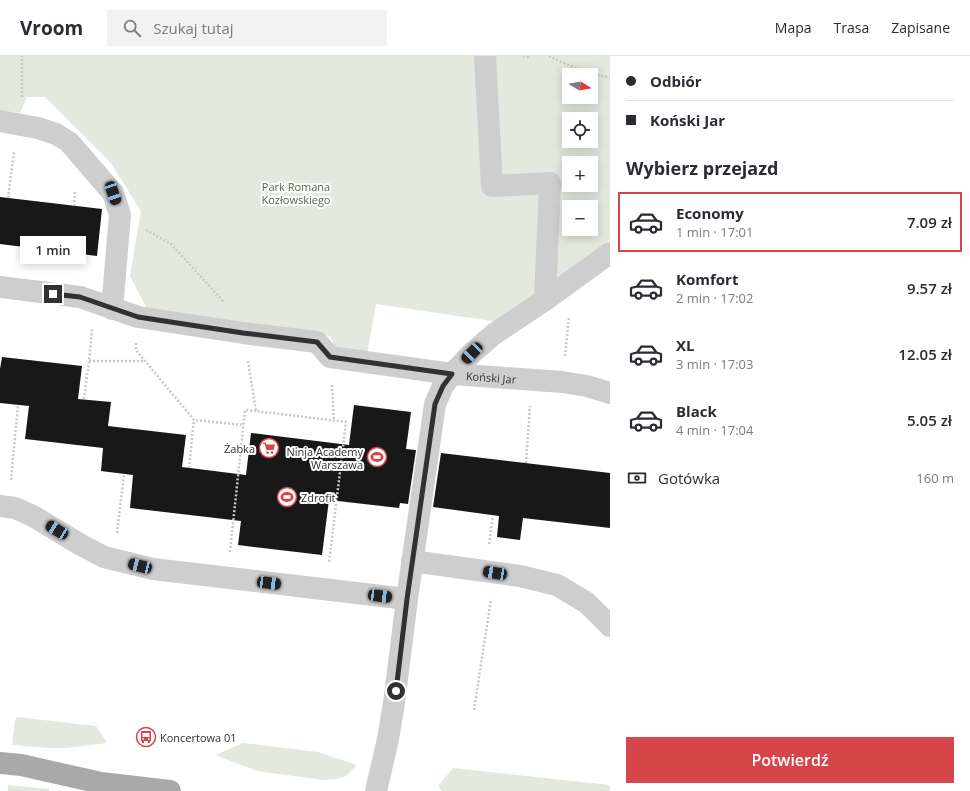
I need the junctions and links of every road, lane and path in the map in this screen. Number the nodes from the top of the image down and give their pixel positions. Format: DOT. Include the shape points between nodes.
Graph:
graph roads {
  1 [pos="22,56"];
  2 [pos="484,56"];
  3 [pos="523,56"];
  4 [pos="529,56"];
  5 [pos="549,56"];
  6 [pos="610,78"];
  7 [pos="13,123"];
  8 [pos="8,198"];
  9 [pos="120,215"];
  10 [pos="610,253"];
  11 [pos="573,279"];
  12 [pos="0,287"];
  13 [pos="545,300"];
  14 [pos="103,305"];
  15 [pos="138,317"];
  16 [pos="243,333"];
  17 [pos="89,360"];
  18 [pos="145,361"];
  19 [pos="452,374"];
  20 [pos="532,380"];
  21 [pos="562,382"];
  22 [pos="610,393"];
  23 [pos="333,395"];
  24 [pos="84,399"];
  25 [pos="18,405"];
  26 [pos="256,411"];
  27 [pos="194,420"];
  28 [pos="334,420"];
  29 [pos="244,425"];
  30 [pos="526,463"];
  31 [pos="189,468"];
  32 [pos="124,474"];
  33 [pos="4,506"];
  34 [pos="114,559"];
  35 [pos="412,561"];
  36 [pos="495,573"];
  37 [pos="227,578"];
  38 [pos="326,590"];
  39 [pos="407,599"];
  40 [pos="610,626"];
  41 [pos="474,710"];
  42 [pos="0,763"];
  43 [pos="94,787"];
  44 [pos="170,791"];
  45 [pos="376,791"];
  1 -- 7 [label="path"];
  2 -- 13 [label="street" via="492,186 550,183"];
  3 -- 4 [label="path"];
  5 -- 6 [label="path" via="593,74"];
  7 -- 8 [label="path"];
  7 -- 9 [label="street" via="56,134 69,142 113,193"];
  9 -- 14 [label="street"];
  9 -- 16 [label="path" via="171,244 242,320"];
  10 -- 11 [label="street"];
  11 -- 13 [label="street"];
  11 -- 21 [label="path"];
  12 -- 14 [label="street, Koński Jar" via="80,297"];
  13 -- 19 [label="street" via="494,334"];
  14 -- 15 [label="street, Koński Jar"];
  14 -- 17 [label="path"];
  15 -- 16 [label="street, Koński Jar"];
  15 -- 18 [label="path" via="136,350"];
  16 -- 19 [label="street, Koński Jar" via="317,342 330,357"];
  16 -- 26 [label="path"];
  17 -- 18 [label="path"];
  17 -- 24 [label="path"];
  18 -- 27 [label="path"];
  19 -- 20 [label="street, Koński Jar"];
  19 -- 35 [label="street" via="435,404"];
  20 -- 21 [label="street, Koński Jar"];
  20 -- 30 [label="path"];
  21 -- 22 [label="street, Koński Jar"];
  23 -- 28 [label="path"];
  25 -- 33 [label="path"];
  26 -- 28 [label="path"];
  26 -- 29 [label="path" via="246,410"];
  27 -- 29 [label="path"];
  27 -- 31 [label="path"];
  28 -- 38 [label="path" via="346,422"];
  29 -- 37 [label="path"];
  32 -- 34 [label="path"];
  33 -- 34 [label="street" via="33,516 81,545 104,557"];
  34 -- 37 [label="street" via="153,569"];
  35 -- 36 [label="street"];
  35 -- 39 [label="street"];
  36 -- 40 [label="street" via="557,585 587,603"];
  36 -- 41 [label="path"];
  37 -- 38 [label="street"];
  38 -- 39 [label="street"];
  39 -- 45 [label="street" via="394,703"];
  42 -- 43 [label="main road" via="21,765"];
  43 -- 44 [label="main road"];
}
